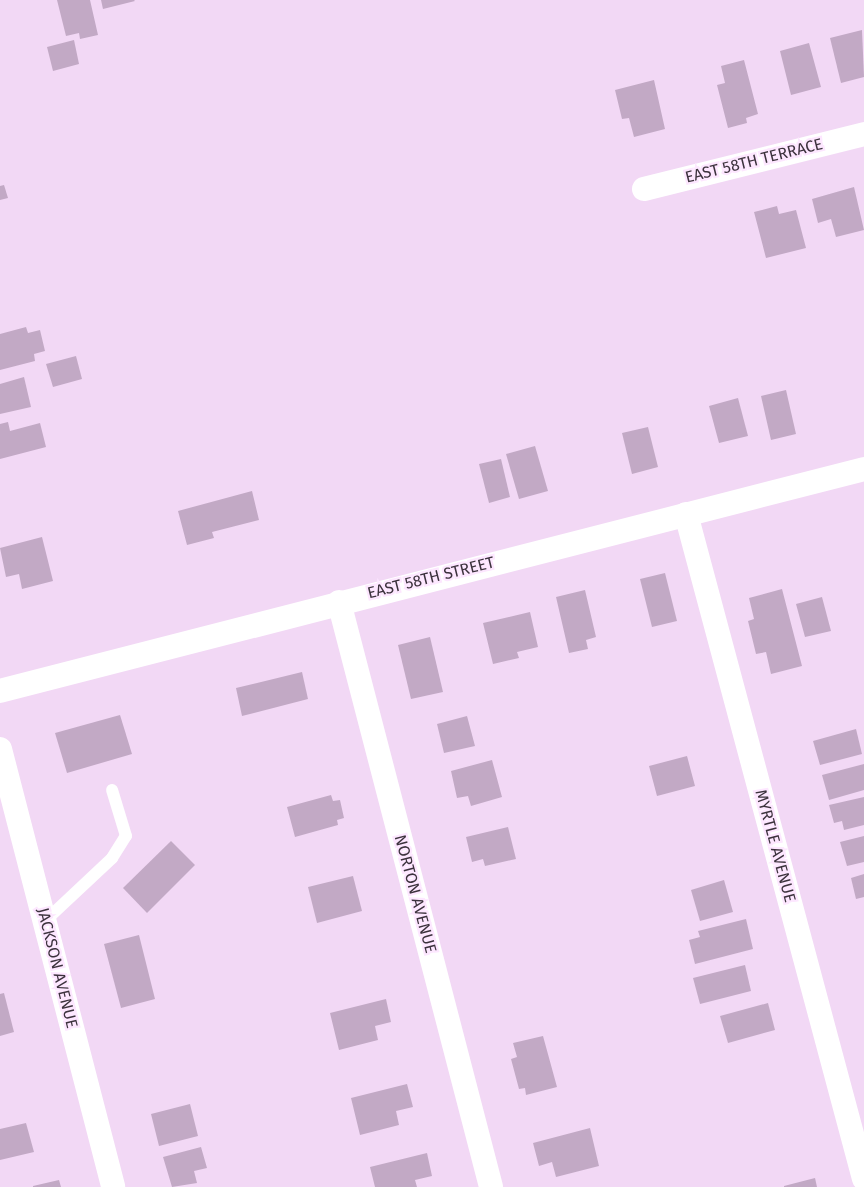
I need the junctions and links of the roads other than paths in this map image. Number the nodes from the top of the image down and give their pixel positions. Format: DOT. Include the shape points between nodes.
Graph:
graph roads {
  1 [pos="864,134"];
  2 [pos="644,189"];
  3 [pos="864,469"];
  4 [pos="686,514"];
  5 [pos="339,602"];
  6 [pos="0,692"];
  7 [pos="0,748"];
  8 [pos="112,790"];
  9 [pos="45,921"];
  10 [pos="864,1179"];
  11 [pos="113,1187"];
  12 [pos="490,1187"];
  1 -- 2 [label="street, EAST 58TH TERRACE"];
  3 -- 4 [label="street, EAST 58TH STREET"];
  4 -- 5 [label="street, EAST 58TH STREET"];
  4 -- 10 [label="street, MYRTLE AVENUE"];
  5 -- 6 [label="street, EAST 58TH STREET"];
  5 -- 12 [label="street, NORTON AVENUE"];
  7 -- 9 [label="street, JACKSON AVENUE"];
  8 -- 9 [label="lane" via="126,836 112,858"];
  9 -- 11 [label="street, JACKSON AVENUE"];
}
